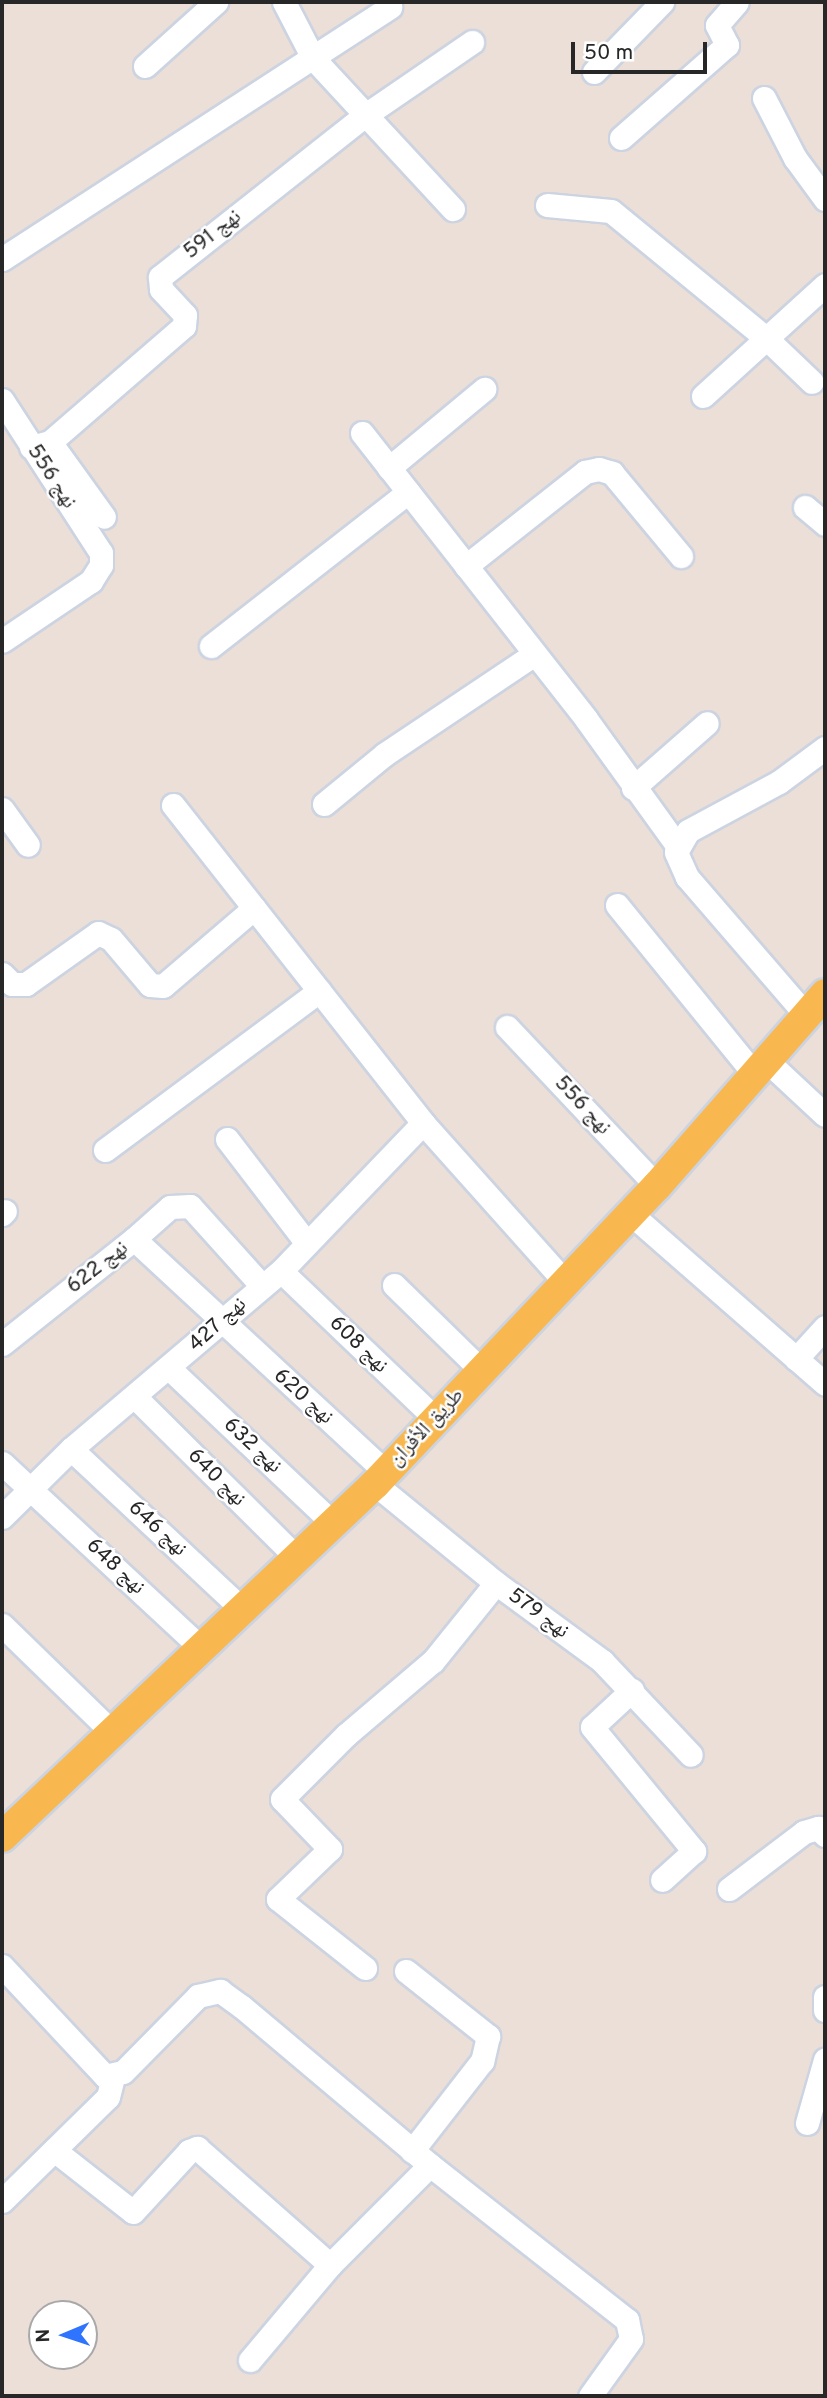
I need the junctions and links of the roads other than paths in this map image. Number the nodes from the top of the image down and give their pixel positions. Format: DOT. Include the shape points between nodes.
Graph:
graph roads {
  1 [pos="216,2"];
  2 [pos="284,2"];
  3 [pos="662,2"];
  4 [pos="726,5"];
  5 [pos="390,7"];
  6 [pos="472,42"];
  7 [pos="313,58"];
  8 [pos="145,66"];
  9 [pos="594,72"];
  10 [pos="764,98"];
  11 [pos="364,116"];
  12 [pos="621,138"];
  13 [pos="825,199"];
  14 [pos="547,205"];
  15 [pos="453,209"];
  16 [pos="2,259"];
  17 [pos="825,285"];
  18 [pos="767,339"];
  19 [pos="812,382"];
  20 [pos="484,389"];
  21 [pos="703,396"];
  22 [pos="2,400"];
  23 [pos="362,433"];
  24 [pos="41,445"];
  25 [pos="389,468"];
  26 [pos="408,492"];
  27 [pos="805,507"];
  28 [pos="104,517"];
  29 [pos="825,524"];
  30 [pos="681,556"];
  31 [pos="466,566"];
  32 [pos="2,641"];
  33 [pos="211,646"];
  34 [pos="533,655"];
  35 [pos="707,723"];
  36 [pos="825,748"];
  37 [pos="633,788"];
  38 [pos="324,804"];
  39 [pos="173,805"];
  40 [pos="2,809"];
  41 [pos="28,845"];
  42 [pos="677,845"];
  43 [pos="617,905"];
  44 [pos="254,908"];
  45 [pos="2,974"];
  46 [pos="319,991"];
  47 [pos="816,1005"];
  48 [pos="507,1027"];
  49 [pos="761,1069"];
  50 [pos="825,1115"];
  51 [pos="423,1123"];
  52 [pos="227,1139"];
  53 [pos="105,1150"];
  54 [pos="657,1186"];
  55 [pos="631,1214"];
  56 [pos="134,1239"];
  57 [pos="306,1242"];
  58 [pos="281,1271"];
  59 [pos="566,1283"];
  60 [pos="394,1285"];
  61 [pos="262,1286"];
  62 [pos="221,1322"];
  63 [pos="825,1327"];
  64 [pos="2,1344"];
  65 [pos="796,1359"];
  66 [pos="170,1369"];
  67 [pos="481,1370"];
  68 [pos="825,1384"];
  69 [pos="135,1397"];
  70 [pos="435,1418"];
  71 [pos="71,1449"];
  72 [pos="2,1463"];
  73 [pos="381,1478"];
  74 [pos="30,1486"];
  75 [pos="2,1517"];
  76 [pos="334,1524"];
  77 [pos="298,1559"];
  78 [pos="496,1583"];
  79 [pos="243,1610"];
  80 [pos="2,1625"];
  81 [pos="201,1648"];
  82 [pos="632,1690"];
  83 [pos="112,1732"];
  84 [pos="691,1755"];
  85 [pos="822,1831"];
  86 [pos="2,1837"];
  87 [pos="662,1880"];
  88 [pos="729,1889"];
  89 [pos="2,1966"];
  90 [pos="365,1968"];
  91 [pos="406,1971"];
  92 [pos="825,1997"];
  93 [pos="825,2010"];
  94 [pos="825,2060"];
  95 [pos="113,2077"];
  96 [pos="807,2123"];
  97 [pos="54,2150"];
  98 [pos="412,2151"];
  99 [pos="430,2165"];
  100 [pos="2,2202"];
  101 [pos="330,2265"];
  102 [pos="250,2360"];
  103 [pos="590,2396"];
  1 -- 8 [label="street"];
  2 -- 7 [label="street"];
  3 -- 9 [label="street"];
  4 -- 12 [label="street" via="718,25 727,45"];
  5 -- 7 [label="street"];
  6 -- 11 [label="street, نهج 591"];
  7 -- 11 [label="street"];
  7 -- 16 [label="street"];
  10 -- 13 [label="street" via="795,158"];
  11 -- 15 [label="street"];
  11 -- 24 [label="street, نهج 591" via="160,277 161,289 186,315 184,326"];
  14 -- 18 [label="street" via="611,211"];
  17 -- 18 [label="street"];
  18 -- 19 [label="street"];
  18 -- 21 [label="street"];
  20 -- 25 [label="street"];
  22 -- 24 [label="street, نهج 556"];
  23 -- 25 [label="street"];
  24 -- 28 [label="street"];
  24 -- 32 [label="street, نهج 556" via="101,553 101,565 91,581"];
  25 -- 26 [label="street"];
  26 -- 31 [label="street"];
  26 -- 33 [label="street"];
  27 -- 29 [label="street"];
  30 -- 31 [label="street" via="612,473 599,469 585,472"];
  31 -- 34 [label="street"];
  34 -- 37 [label="street"];
  34 -- 38 [label="street" via="385,754"];
  35 -- 37 [label="street"];
  36 -- 42 [label="street" via="779,782 688,831"];
  37 -- 42 [label="street"];
  39 -- 44 [label="street"];
  40 -- 41 [label="street"];
  42 -- 47 [label="street" via="678,862 687,877"];
  43 -- 49 [label="street"];
  44 -- 45 [label="street" via="163,986 150,985 111,939 98,933 26,984 12,984"];
  44 -- 46 [label="street"];
  46 -- 51 [label="street"];
  46 -- 53 [label="street"];
  47 -- 49 [label="main road, طريق الأفران"];
  48 -- 54 [label="street, نهج 556"];
  49 -- 50 [label="street"];
  49 -- 54 [label="main road, طريق الأفران"];
  51 -- 57 [label="street, نهج 427"];
  51 -- 59 [label="street"];
  52 -- 57 [label="street"];
  54 -- 55 [label="main road, طريق الأفران"];
  55 -- 59 [label="main road, طريق الأفران"];
  55 -- 65 [label="street"];
  56 -- 61 [label="street" via="170,1207 190,1206"];
  56 -- 62 [label="street, نهج 622"];
  56 -- 64 [label="street, نهج 622"];
  57 -- 58 [label="street, نهج 427"];
  58 -- 61 [label="street, نهج 427"];
  58 -- 70 [label="street, نهج 608"];
  59 -- 67 [label="main road, طريق الأفران"];
  60 -- 67 [label="street"];
  61 -- 62 [label="street, نهج 427"];
  62 -- 66 [label="street, نهج 427"];
  62 -- 73 [label="street, نهج 620"];
  63 -- 65 [label="street"];
  65 -- 68 [label="street"];
  66 -- 69 [label="street, نهج 427"];
  66 -- 76 [label="street, نهج 632"];
  67 -- 70 [label="main road, طريق الأفران"];
  69 -- 71 [label="street, نهج 427"];
  69 -- 77 [label="street, نهج 640"];
  70 -- 73 [label="main road, طريق الأفران"];
  71 -- 74 [label="street, نهج 427"];
  71 -- 79 [label="street, نهج 646"];
  72 -- 74 [label="street, نهج 648"];
  73 -- 76 [label="main road, طريق الأفران"];
  73 -- 78 [label="street, نهج 579"];
  74 -- 75 [label="street, نهج 427"];
  74 -- 81 [label="street, نهج 648"];
  76 -- 77 [label="main road, طريق الأفران"];
  77 -- 79 [label="main road, طريق الأفران"];
  78 -- 82 [label="street, نهج 579" via="602,1661"];
  78 -- 90 [label="street" via="433,1661 346,1735 282,1799 330,1849 278,1899"];
  79 -- 81 [label="main road, طريق الأفران"];
  80 -- 83 [label="street"];
  81 -- 83 [label="main road, طريق الأفران"];
  82 -- 84 [label="street, نهج 579"];
  82 -- 87 [label="street" via="592,1727 694,1851"];
  83 -- 86 [label="main road, طريق الأفران"];
  85 -- 88 [label="street" via="804,1832"];
  89 -- 95 [label="street" via="98,2073"];
  91 -- 98 [label="street" via="488,2036 482,2061"];
  92 -- 93 [label="street"];
  94 -- 96 [label="street"];
  95 -- 97 [label="street" via="108,2097"];
  95 -- 98 [label="street" via="198,1996 220,1991"];
  97 -- 100 [label="street"];
  97 -- 101 [label="street" via="133,2212 189,2151 197,2148"];
  98 -- 99 [label="street"];
  99 -- 101 [label="street"];
  99 -- 103 [label="street" via="627,2320 631,2339"];
  101 -- 102 [label="street"];
}
